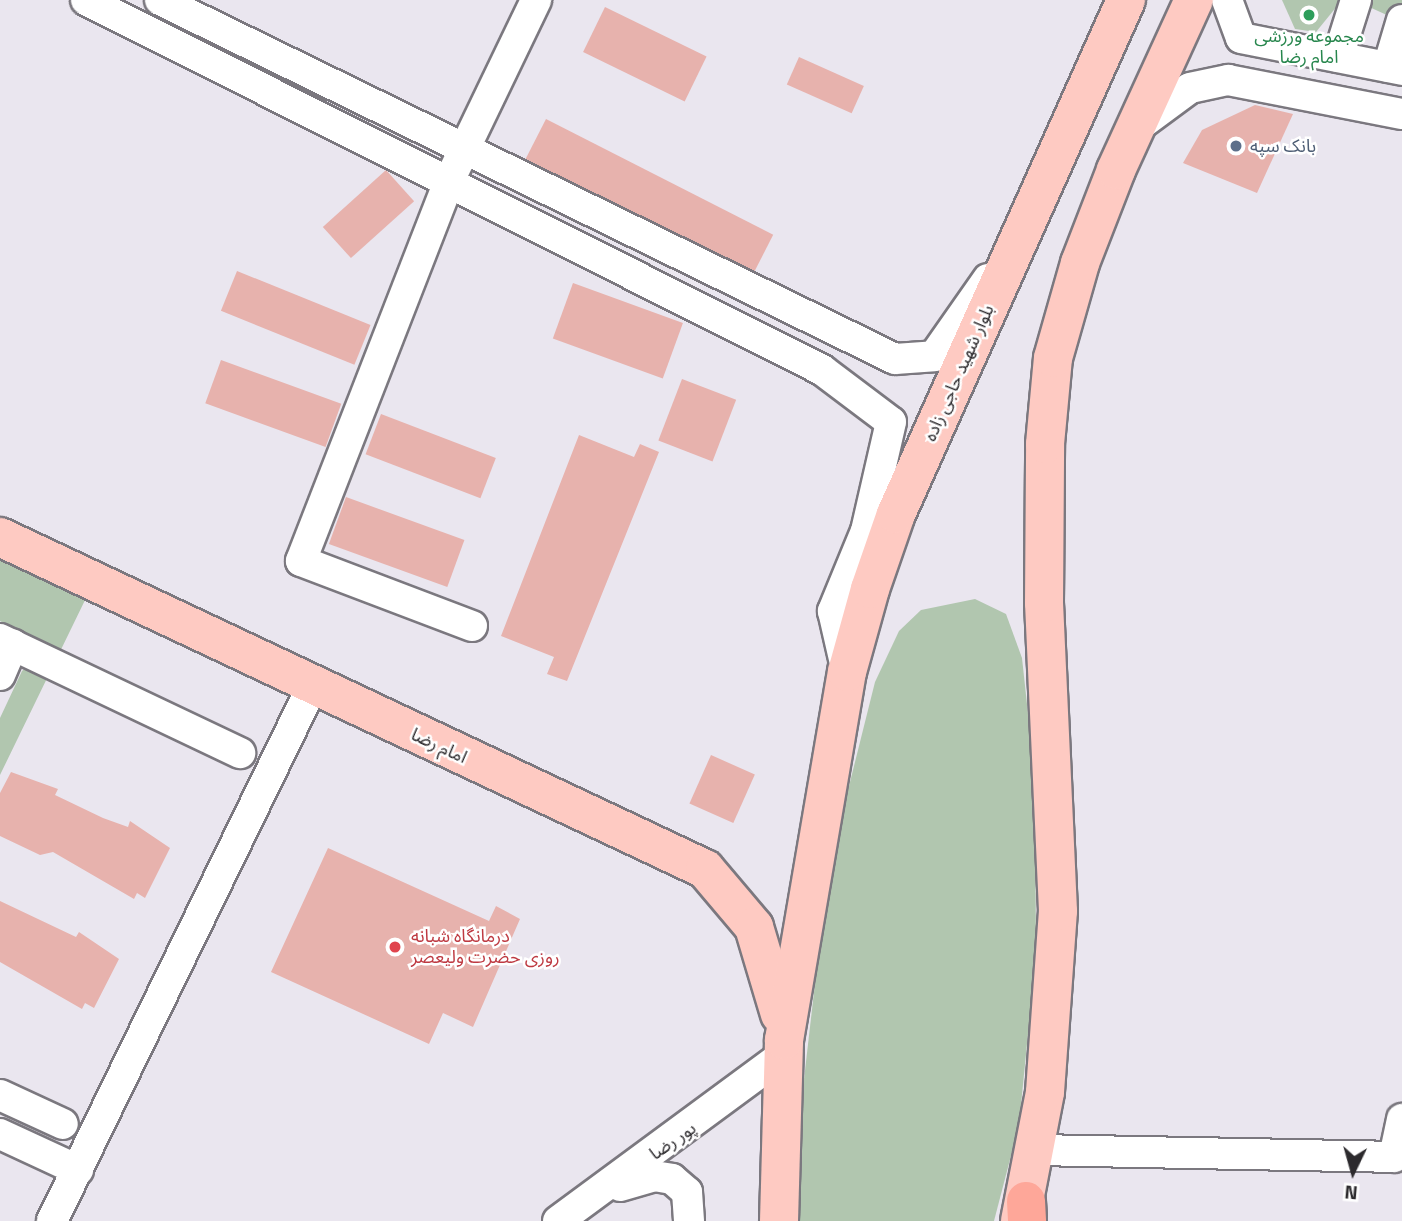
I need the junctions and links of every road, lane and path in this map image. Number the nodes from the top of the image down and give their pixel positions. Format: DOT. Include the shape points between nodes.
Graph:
graph roads {
  1 [pos="86,0"];
  2 [pos="160,0"];
  3 [pos="536,0"];
  4 [pos="1126,0"];
  5 [pos="1194,0"];
  6 [pos="1227,0"];
  7 [pos="1356,0"];
  8 [pos="140,12"];
  9 [pos="1402,20"];
  10 [pos="1338,57"];
  11 [pos="1395,69"];
  12 [pos="1402,114"];
  13 [pos="1136,128"];
  14 [pos="463,147"];
  15 [pos="450,178"];
  16 [pos="1016,239"];
  17 [pos="0,537"];
  18 [pos="472,626"];
  19 [pos="7,642"];
  20 [pos="847,672"];
  21 [pos="0,675"];
  22 [pos="312,687"];
  23 [pos="240,753"];
  24 [pos="784,1048"];
  25 [pos="0,1095"];
  26 [pos="1402,1119"];
  27 [pos="63,1124"];
  28 [pos="0,1134"];
  29 [pos="1035,1150"];
  30 [pos="78,1170"];
  31 [pos="602,1191"];
  32 [pos="1024,1214"];
  33 [pos="52,1221"];
  34 [pos="558,1221"];
  35 [pos="689,1221"];
  36 [pos="779,1221"];
  1 -- 8 [label="street"];
  2 -- 14 [label="street"];
  3 -- 14 [label="street"];
  4 -- 16 [label="main road, بلوار شهید حاجی زاده"];
  5 -- 13 [label="main road"];
  6 -- 10 [label="street" via="1241,38"];
  7 -- 10 [label="street"];
  8 -- 15 [label="street"];
  9 -- 11 [label="street"];
  10 -- 11 [label="street"];
  12 -- 13 [label="street" via="1228,80 1190,88"];
  13 -- 29 [label="main road" via="1080,263 1054,358 1045,444 1044,603 1052,687 1058,911"];
  14 -- 15 [label="street"];
  14 -- 16 [label="street" via="895,359 934,356"];
  15 -- 18 [label="street" via="301,561"];
  15 -- 20 [label="street" via="822,370 891,422 866,531 833,611"];
  16 -- 20 [label="main road, بلوار شهید حاجی زاده" via="896,514"];
  17 -- 22 [label="main road, امام رضا"];
  19 -- 21 [label="street"];
  19 -- 23 [label="street"];
  20 -- 24 [label="main road, بلوار شهید حاجی زاده"];
  22 -- 24 [label="main road, امام رضا" via="705,869 754,927 776,987"];
  22 -- 30 [label="street"];
  24 -- 31 [label="street, پور رضا"];
  24 -- 36 [label="main road"];
  25 -- 27 [label="street"];
  26 -- 29 [label="street" via="1394,1157"];
  28 -- 30 [label="street"];
  29 -- 32 [label="main road"];
  30 -- 33 [label="street"];
  31 -- 34 [label="street, پور رضا"];
  31 -- 35 [label="street" via="654,1176 673,1180 687,1192"];
}
